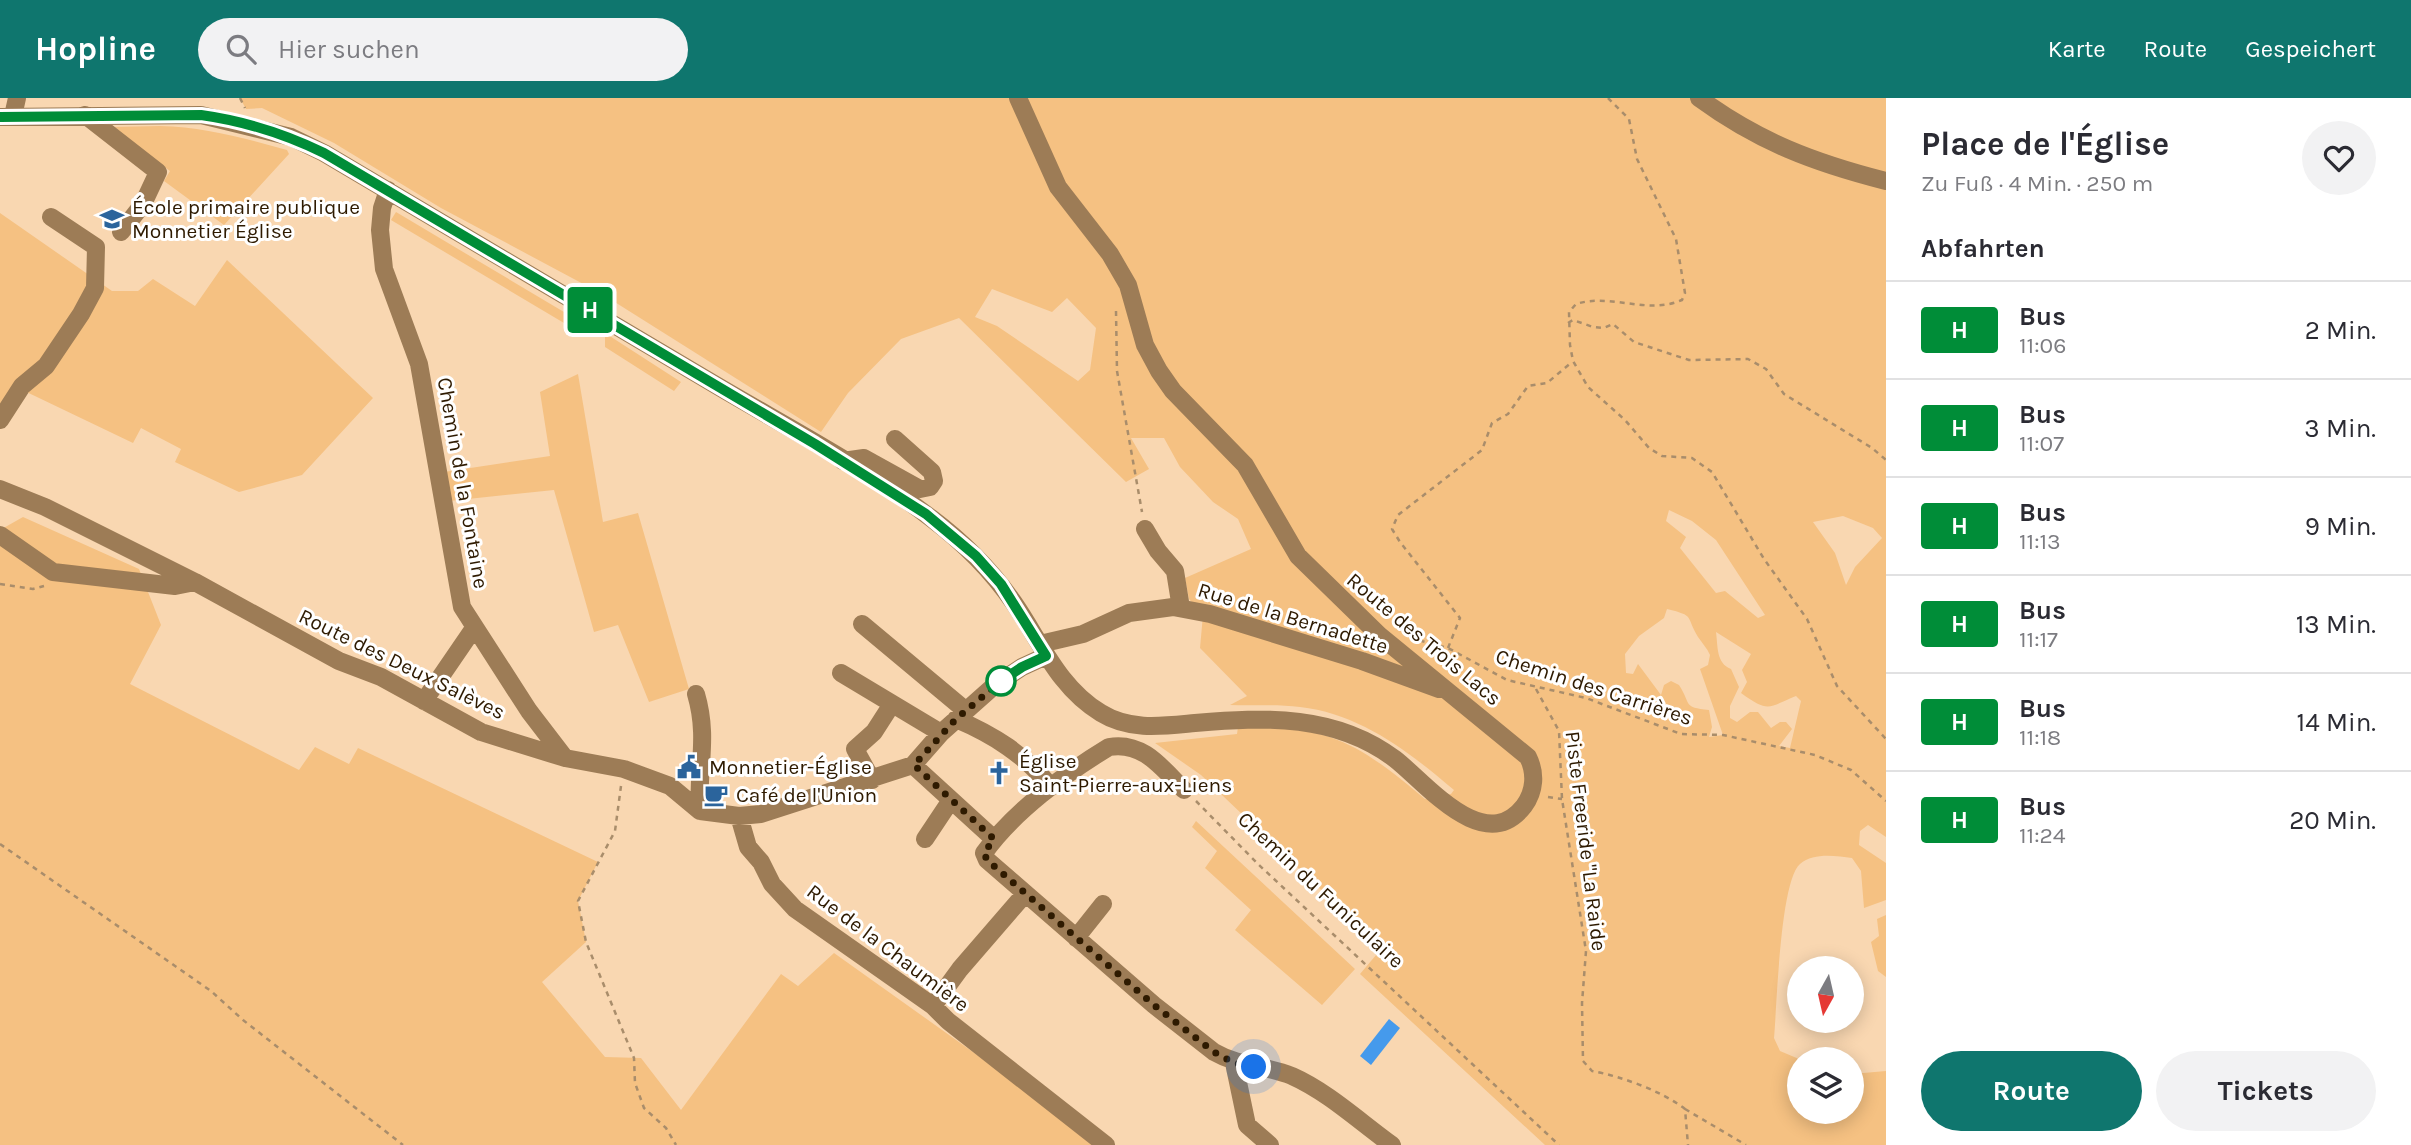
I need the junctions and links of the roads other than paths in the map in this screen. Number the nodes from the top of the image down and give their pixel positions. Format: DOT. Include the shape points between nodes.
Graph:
graph roads {
  1 [pos="17,98"];
  2 [pos="1018,98"];
  3 [pos="1699,98"];
  4 [pos="85,115"];
  5 [pos="7,117"];
  6 [pos="1886,181"];
  7 [pos="388,191"];
  8 [pos="51,217"];
  9 [pos="121,232"];
  10 [pos="0,420"];
  11 [pos="895,439"];
  12 [pos="843,461"];
  13 [pos="0,489"];
  14 [pos="1145,529"];
  15 [pos="0,535"];
  16 [pos="195,582"];
  17 [pos="1181,608"];
  18 [pos="862,624"];
  19 [pos="474,628"];
  20 [pos="1043,650"];
  21 [pos="841,673"];
  22 [pos="696,694"];
  23 [pos="1452,694"];
  24 [pos="424,701"];
  25 [pos="892,704"];
  26 [pos="961,715"];
  27 [pos="941,733"];
  28 [pos="565,758"];
  29 [pos="914,765"];
  30 [pos="872,780"];
  31 [pos="1051,787"];
  32 [pos="1184,790"];
  33 [pos="951,800"];
  34 [pos="700,811"];
  35 [pos="739,816"];
  36 [pos="925,839"];
  37 [pos="994,839"];
  38 [pos="1024,895"];
  39 [pos="1103,904"];
  40 [pos="1076,938"];
  41 [pos="933,1006"];
  42 [pos="1234,1063"];
  43 [pos="1106,1145"];
  44 [pos="1270,1145"];
  45 [pos="1392,1145"];
  1 -- 5 [label="street"];
  2 -- 23 [label="street, Route des Trois Lacs" via="1058,187 1119,267 1145,345 1173,391 1245,465 1286,538 1314,575"];
  3 -- 6 [label="street" via="1778,147"];
  4 -- 5 [label="street"];
  4 -- 7 [label="street" via="181,114 227,119 292,137"];
  4 -- 9 [label="street" via="158,172"];
  7 -- 12 [label="street"];
  7 -- 19 [label="street, Chemin de la Fontaine" via="380,230 384,269 419,365 462,607"];
  8 -- 10 [label="street" via="96,247 95,288 46,366 22,386"];
  11 -- 12 [label="street" via="932,472 930,487 920,489 864,458"];
  12 -- 20 [label="street" via="926,514 976,556"];
  13 -- 16 [label="street, Route des Deux Salèves"];
  14 -- 17 [label="street" via="1175,571"];
  15 -- 16 [label="street" via="53,572 175,586"];
  16 -- 24 [label="street, Route des Deux Salèves"];
  17 -- 20 [label="street, Rue de la Bernadette" via="1129,613"];
  17 -- 23 [label="street, Rue de la Bernadette" via="1362,661"];
  18 -- 26 [label="street"];
  19 -- 24 [label="street"];
  19 -- 28 [label="street, Chemin de la Fontaine"];
  20 -- 23 [label="street, Route des Trois Lacs" via="1060,676 1104,715 1139,726 1267,718 1327,726 1382,750 1464,816 1489,823 1507,819 1530,796 1532,764 1514,742"];
  20 -- 26 [label="street"];
  21 -- 25 [label="street"];
  22 -- 34 [label="street" via="704,758 698,782"];
  24 -- 28 [label="street, Route des Deux Salèves" via="481,732"];
  25 -- 27 [label="street"];
  25 -- 30 [label="street" via="874,732 855,749"];
  26 -- 27 [label="street"];
  26 -- 31 [label="street" via="1005,743"];
  27 -- 29 [label="street"];
  28 -- 34 [label="street, Route des Deux Salèves" via="624,769 670,786"];
  29 -- 30 [label="street"];
  29 -- 33 [label="street"];
  30 -- 35 [label="street" via="761,814"];
  31 -- 32 [label="street" via="1108,747 1119,745 1141,750"];
  31 -- 37 [label="street"];
  33 -- 36 [label="street"];
  33 -- 37 [label="street"];
  34 -- 35 [label="street"];
  35 -- 41 [label="street, Rue de la Chaumière" via="748,847 795,909"];
  37 -- 38 [label="street" via="984,853 987,860"];
  38 -- 40 [label="street"];
  38 -- 41 [label="street"];
  39 -- 40 [label="street"];
  40 -- 42 [label="street" via="1154,1005"];
  41 -- 43 [label="street, Rue de la Chaumière"];
  42 -- 44 [label="street" via="1247,1125"];
  42 -- 45 [label="street" via="1275,1070 1307,1084"];
}
